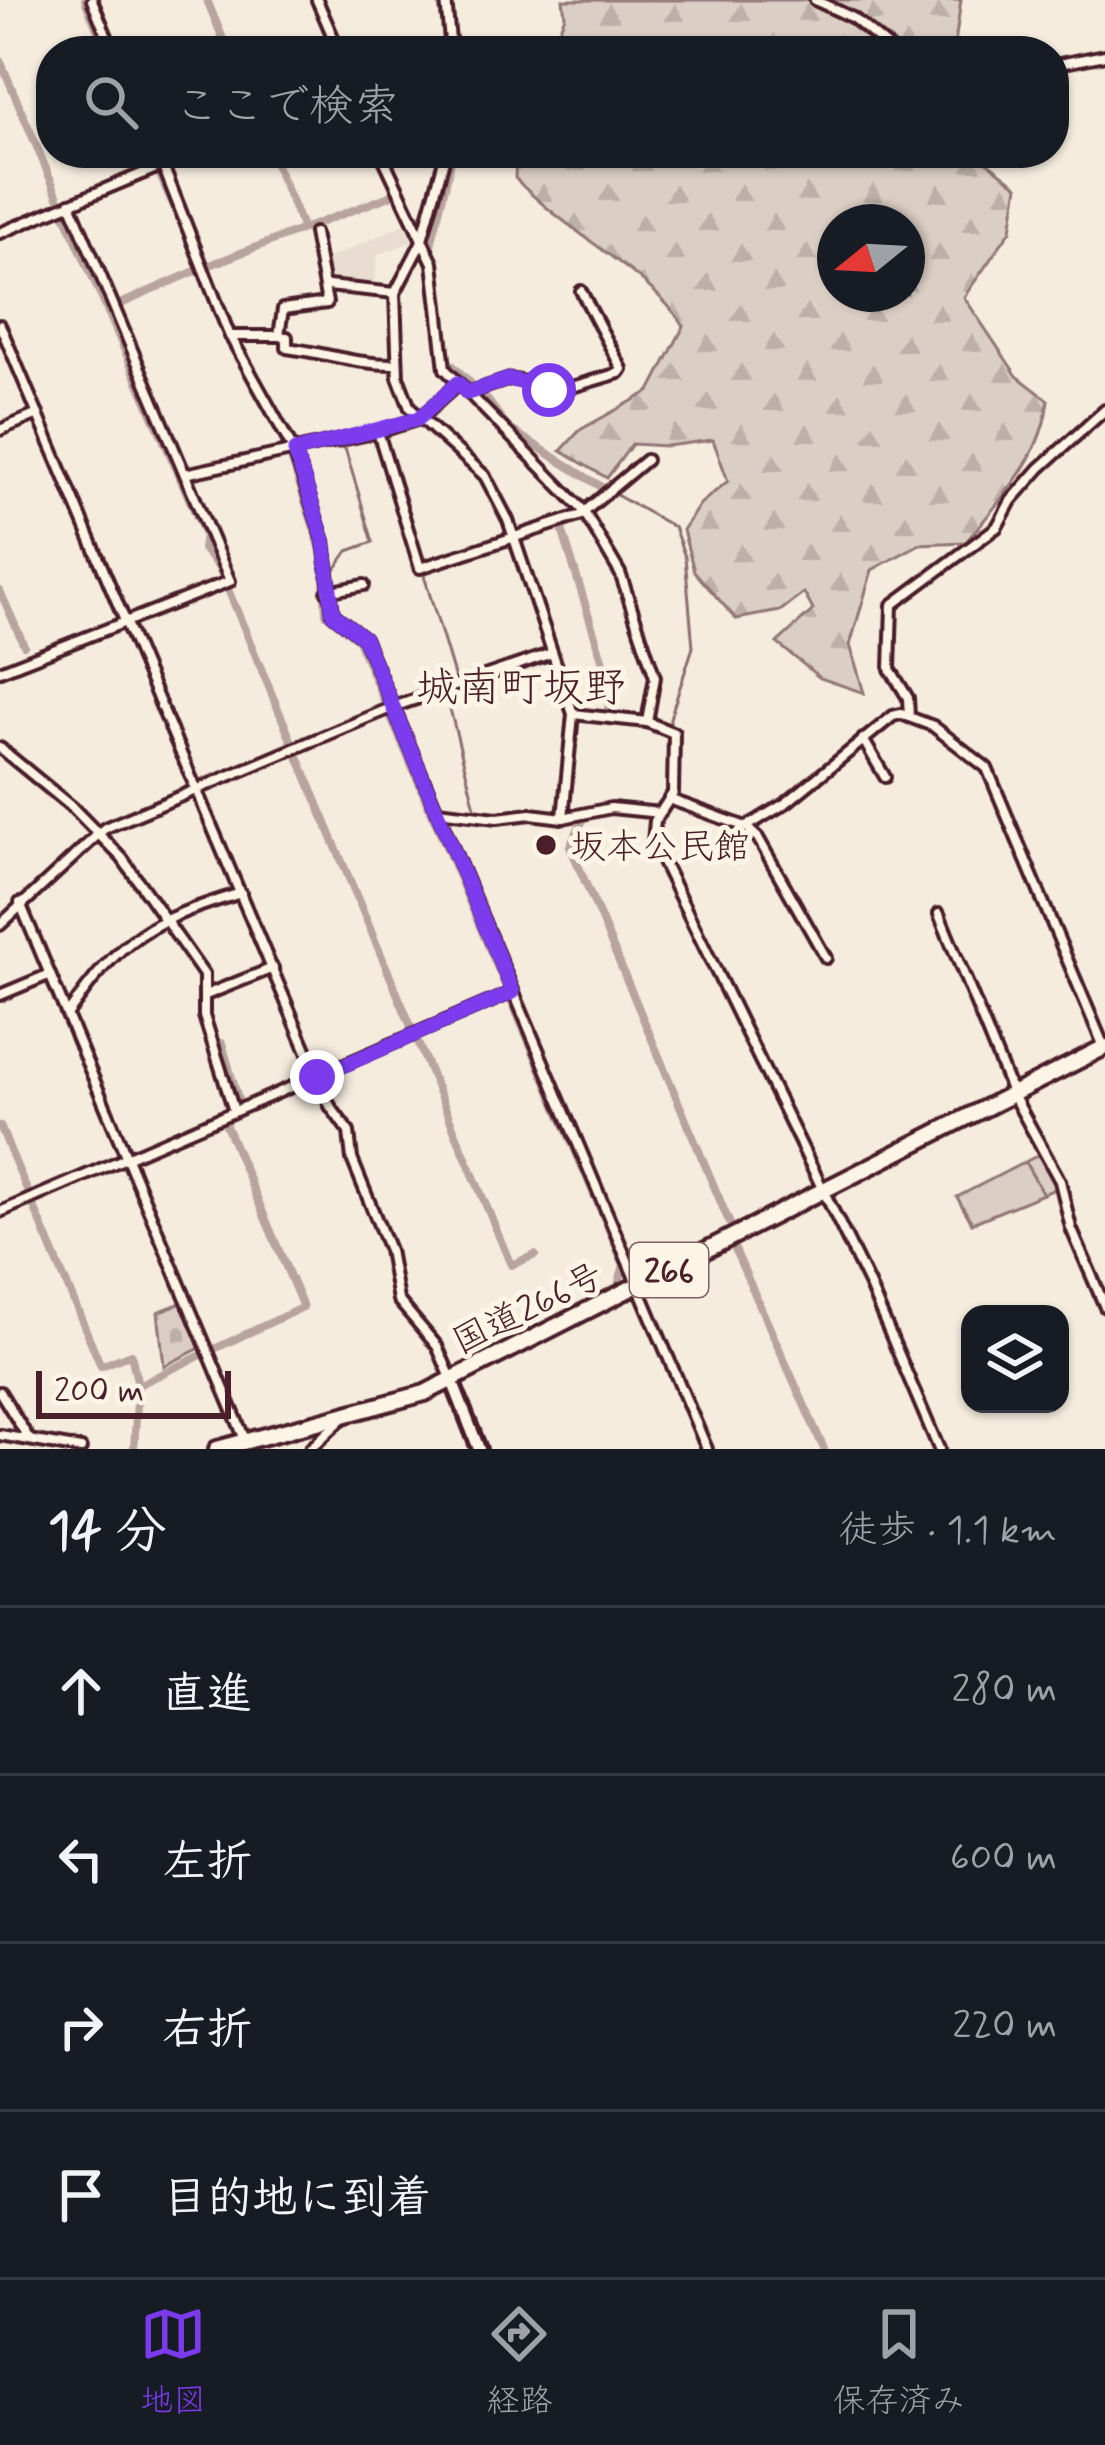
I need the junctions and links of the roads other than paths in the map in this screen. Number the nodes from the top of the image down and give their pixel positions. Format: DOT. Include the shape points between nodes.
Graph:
graph roads {
  1 [pos="92,0"];
  2 [pos="317,0"];
  3 [pos="446,0"];
  4 [pos="815,0"];
  5 [pos="107,36"];
  6 [pos="332,36"];
  7 [pos="451,36"];
  8 [pos="875,36"];
  9 [pos="1105,55"];
  10 [pos="1069,62"];
  11 [pos="156,168"];
  12 [pos="164,168"];
  13 [pos="388,168"];
  14 [pos="442,168"];
  15 [pos="70,203"];
  16 [pos="0,233"];
  17 [pos="314,233"];
  18 [pos="422,243"];
  19 [pos="328,286"];
  20 [pos="581,291"];
  21 [pos="395,293"];
  22 [pos="0,325"];
  23 [pos="230,336"];
  24 [pos="279,336"];
  25 [pos="397,364"];
  26 [pos="458,383"];
  27 [pos="467,393"];
  28 [pos="1105,410"];
  29 [pos="38,414"];
  30 [pos="418,419"];
  31 [pos="0,430"];
  32 [pos="378,432"];
  33 [pos="295,451"];
  34 [pos="646,460"];
  35 [pos="185,474"];
  36 [pos="585,513"];
  37 [pos="514,538"];
  38 [pos="364,585"];
  39 [pos="327,592"];
  40 [pos="128,623"];
  41 [pos="552,653"];
  42 [pos="0,671"];
  43 [pos="393,707"];
  44 [pos="573,714"];
  45 [pos="909,716"];
  46 [pos="647,722"];
  47 [pos="863,740"];
  48 [pos="0,748"];
  49 [pos="885,776"];
  50 [pos="196,788"];
  51 [pos="669,799"];
  52 [pos="437,811"];
  53 [pos="660,813"];
  54 [pos="563,818"];
  55 [pos="746,827"];
  56 [pos="97,832"];
  57 [pos="241,893"];
  58 [pos="20,902"];
  59 [pos="939,914"];
  60 [pos="165,920"];
  61 [pos="0,925"];
  62 [pos="826,958"];
  63 [pos="273,968"];
  64 [pos="48,975"];
  65 [pos="513,992"];
  66 [pos="208,994"];
  67 [pos="0,995"];
  68 [pos="66,1016"];
  69 [pos="1104,1047"];
  70 [pos="317,1077"];
  71 [pos="1013,1095"];
  72 [pos="234,1111"];
  73 [pos="125,1156"];
  74 [pos="820,1192"];
  75 [pos="0,1211"];
  76 [pos="639,1286"];
  77 [pos="1105,1307"];
  78 [pos="451,1378"];
  79 [pos="0,1392"];
  80 [pos="342,1419"];
  81 [pos="0,1435"];
  82 [pos="246,1442"];
  83 [pos="37,1443"];
  84 [pos="81,1449"];
  85 [pos="217,1449"];
  86 [pos="310,1449"];
  87 [pos="479,1449"];
  88 [pos="707,1449"];
  89 [pos="939,1449"];
  1 -- 5 [label="street"];
  2 -- 6 [label="street"];
  3 -- 7 [label="street"];
  4 -- 8 [label="street"];
  9 -- 10 [label="street"];
  11 -- 15 [label="street"];
  12 -- 23 [label="street"];
  13 -- 18 [label="street"];
  14 -- 18 [label="street"];
  15 -- 16 [label="street"];
  15 -- 35 [label="street"];
  17 -- 19 [label="street"];
  18 -- 21 [label="street"];
  18 -- 26 [label="street" via="434,263 439,351"];
  19 -- 21 [label="street"];
  19 -- 24 [label="street" via="327,303 283,309"];
  20 -- 27 [label="street" via="619,373 566,388 510,379"];
  21 -- 25 [label="street"];
  22 -- 29 [label="street"];
  23 -- 24 [label="street"];
  23 -- 33 [label="street"];
  24 -- 25 [label="street" via="287,348 355,365"];
  25 -- 30 [label="street"];
  26 -- 27 [label="street"];
  26 -- 30 [label="street"];
  27 -- 36 [label="street"];
  28 -- 45 [label="street" via="1028,482 997,527 892,605 890,669"];
  29 -- 31 [label="street"];
  29 -- 40 [label="street"];
  30 -- 32 [label="street"];
  30 -- 37 [label="street" via="485,476"];
  32 -- 33 [label="street"];
  32 -- 37 [label="street" via="420,568"];
  33 -- 35 [label="street"];
  33 -- 39 [label="street" via="324,541"];
  34 -- 36 [label="street"];
  35 -- 40 [label="street" via="230,581"];
  36 -- 37 [label="street"];
  36 -- 46 [label="street" via="620,573 647,648 655,676"];
  37 -- 41 [label="street"];
  38 -- 39 [label="street"];
  39 -- 43 [label="street" via="333,614 364,638"];
  40 -- 42 [label="street"];
  40 -- 50 [label="street"];
  41 -- 43 [label="street"];
  41 -- 44 [label="street"];
  43 -- 50 [label="street"];
  43 -- 52 [label="street"];
  44 -- 46 [label="street"];
  44 -- 54 [label="street"];
  45 -- 47 [label="street" via="893,716"];
  45 -- 69 [label="street" via="987,768"];
  46 -- 51 [label="street" via="674,733"];
  47 -- 49 [label="street"];
  47 -- 55 [label="street"];
  48 -- 56 [label="street"];
  50 -- 56 [label="street"];
  50 -- 57 [label="street"];
  51 -- 53 [label="street"];
  51 -- 55 [label="street"];
  52 -- 54 [label="street"];
  52 -- 65 [label="street"];
  53 -- 54 [label="street" via="611,808"];
  53 -- 74 [label="street" via="652,842"];
  55 -- 62 [label="street"];
  56 -- 58 [label="street"];
  56 -- 60 [label="street"];
  57 -- 60 [label="street"];
  57 -- 63 [label="street"];
  58 -- 61 [label="street"];
  58 -- 64 [label="street"];
  59 -- 71 [label="street"];
  60 -- 66 [label="street" via="205,974"];
  60 -- 68 [label="street" via="116,950"];
  63 -- 66 [label="street"];
  63 -- 70 [label="street"];
  64 -- 67 [label="street"];
  64 -- 68 [label="street"];
  65 -- 70 [label="street"];
  65 -- 76 [label="street"];
  66 -- 72 [label="street" via="204,1016"];
  68 -- 73 [label="street"];
  69 -- 71 [label="highway, 国道266号 / 266"];
  70 -- 72 [label="street"];
  70 -- 78 [label="street" via="347,1126 398,1300"];
  71 -- 74 [label="highway, 国道266号 / 266"];
  71 -- 77 [label="street" via="1060,1181"];
  72 -- 73 [label="street"];
  73 -- 75 [label="street"];
  73 -- 82 [label="street"];
  74 -- 76 [label="highway, 国道266号 / 266"];
  74 -- 89 [label="street"];
  76 -- 78 [label="highway, 国道266号 / 266"];
  76 -- 88 [label="street"];
  78 -- 80 [label="highway, 国道266号 / 266"];
  78 -- 87 [label="main road"];
  79 -- 83 [label="street"];
  80 -- 82 [label="highway, 国道266号 / 266"];
  80 -- 86 [label="street"];
  81 -- 83 [label="street"];
  82 -- 85 [label="highway, 国道266号 / 266"];
  83 -- 84 [label="street"];
}
